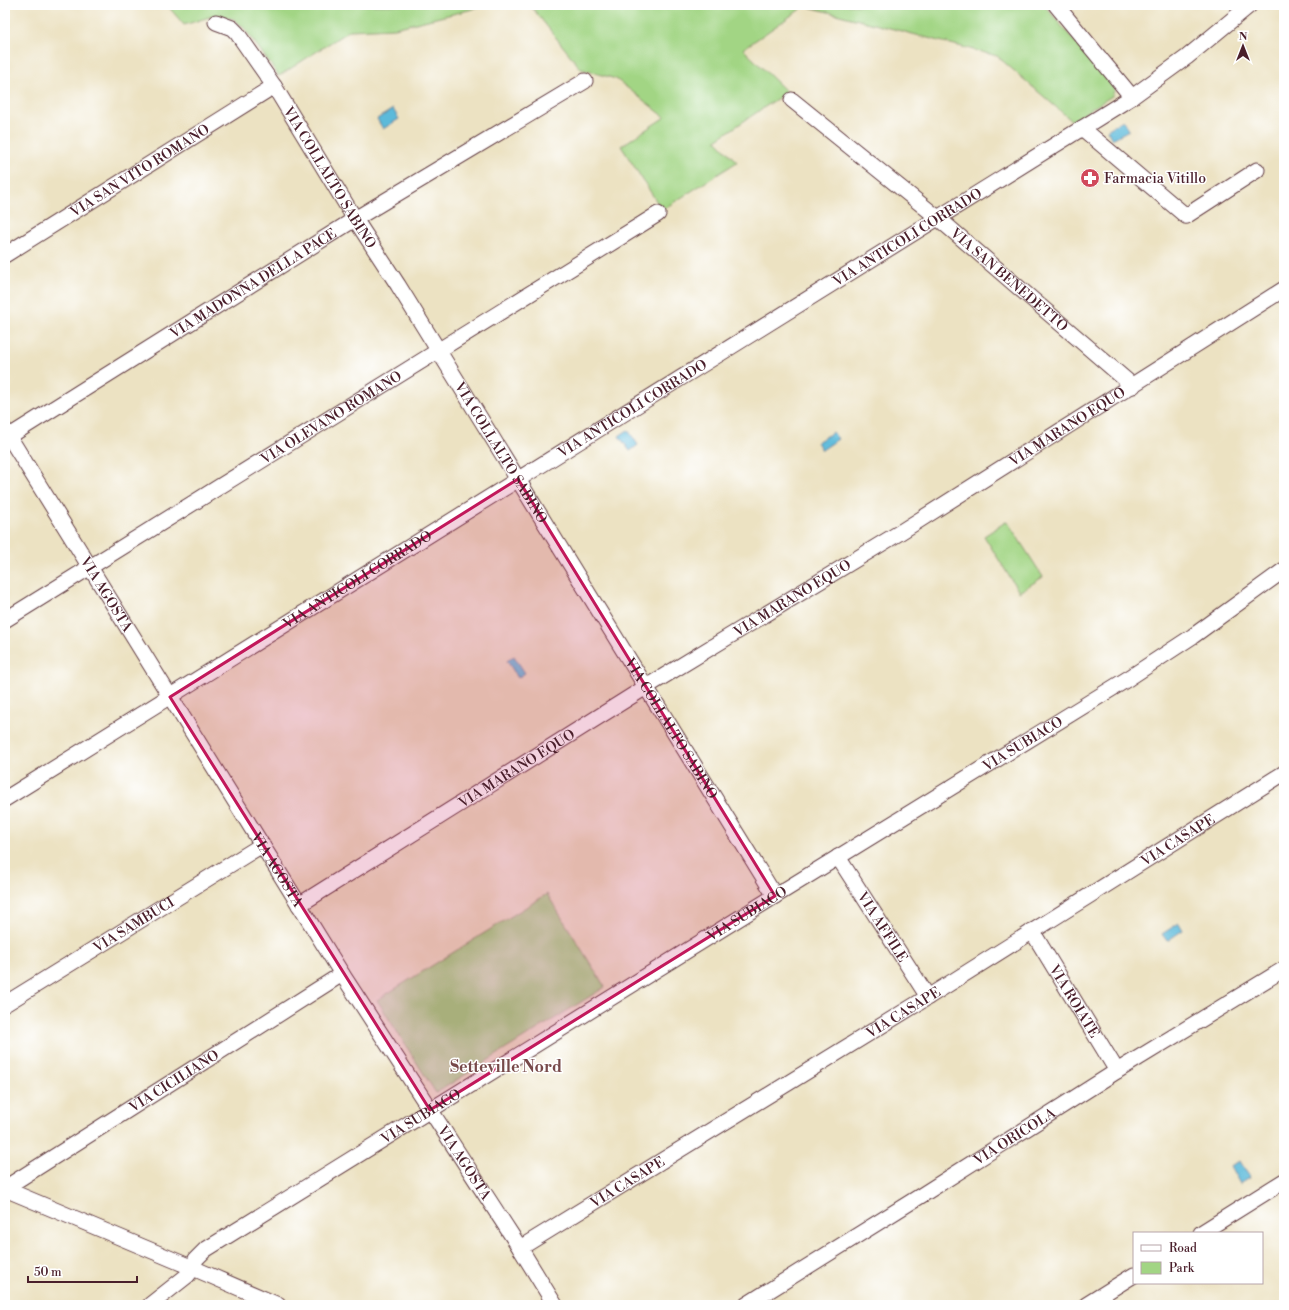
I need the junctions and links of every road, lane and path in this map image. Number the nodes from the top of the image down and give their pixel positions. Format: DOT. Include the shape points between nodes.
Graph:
graph roads {
  1 [pos="1056,5"];
  2 [pos="1250,5"];
  3 [pos="216,22"];
  4 [pos="585,81"];
  5 [pos="274,86"];
  6 [pos="1132,97"];
  7 [pos="792,100"];
  8 [pos="1082,128"];
  9 [pos="1257,170"];
  10 [pos="658,214"];
  11 [pos="938,218"];
  12 [pos="355,220"];
  13 [pos="5,255"];
  14 [pos="1284,289"];
  15 [pos="439,351"];
  16 [pos="1133,386"];
  17 [pos="6,435"];
  18 [pos="518,479"];
  19 [pos="90,568"];
  20 [pos="1284,570"];
  21 [pos="5,620"];
  22 [pos="646,687"];
  23 [pos="170,697"];
  24 [pos="1284,773"];
  25 [pos="5,800"];
  26 [pos="262,845"];
  27 [pos="838,857"];
  28 [pos="775,896"];
  29 [pos="299,905"];
  30 [pos="1032,931"];
  31 [pos="1284,970"];
  32 [pos="342,974"];
  33 [pos="928,997"];
  34 [pos="5,1004"];
  35 [pos="1117,1071"];
  36 [pos="430,1110"];
  37 [pos="1284,1181"];
  38 [pos="8,1194"];
  39 [pos="1203,1232"];
  40 [pos="520,1248"];
  41 [pos="193,1268"];
  42 [pos="1133,1276"];
  43 [pos="150,1305"];
  44 [pos="278,1305"];
  45 [pos="555,1305"];
  46 [pos="746,1305"];
  47 [pos="1086,1305"];
  1 -- 6 [label="street"];
  2 -- 6 [label="street, VIA ANTICOLI CORRADO" via="1187,58"];
  3 -- 5 [label="street, VIA COLLALTO SABINO" via="232,28"];
  4 -- 12 [label="street, VIA MADONNA DELLA PACE"];
  5 -- 12 [label="street, VIA COLLALTO SABINO"];
  5 -- 13 [label="street, VIA SAN VITO ROMANO"];
  6 -- 8 [label="street, VIA ANTICOLI CORRADO"];
  7 -- 11 [label="street, VIA SAN BENEDETTO"];
  8 -- 9 [label="street" via="1186,216"];
  8 -- 11 [label="street, VIA ANTICOLI CORRADO"];
  10 -- 15 [label="street, VIA OLEVANO ROMANO"];
  11 -- 16 [label="street, VIA SAN BENEDETTO"];
  11 -- 18 [label="street, VIA ANTICOLI CORRADO"];
  12 -- 15 [label="street, VIA COLLALTO SABINO"];
  12 -- 17 [label="street, VIA MADONNA DELLA PACE"];
  14 -- 16 [label="street, VIA MARANO EQUO"];
  15 -- 18 [label="street, VIA COLLALTO SABINO"];
  15 -- 19 [label="street, VIA OLEVANO ROMANO"];
  16 -- 22 [label="street, VIA MARANO EQUO" via="899,534"];
  17 -- 19 [label="street, VIA AGOSTA"];
  18 -- 22 [label="street, VIA COLLALTO SABINO"];
  18 -- 23 [label="street, VIA ANTICOLI CORRADO"];
  19 -- 21 [label="street, VIA OLEVANO ROMANO"];
  19 -- 23 [label="street, VIA AGOSTA"];
  20 -- 27 [label="street, VIA SUBIACO" via="1193,636 1129,678"];
  22 -- 28 [label="street, VIA COLLALTO SABINO"];
  22 -- 29 [label="street, VIA MARANO EQUO"];
  23 -- 25 [label="street, VIA ANTICOLI CORRADO"];
  23 -- 26 [label="street, VIA AGOSTA"];
  24 -- 30 [label="street, VIA CASAPE"];
  26 -- 29 [label="street, VIA AGOSTA"];
  26 -- 34 [label="street, VIA SAMBUCI"];
  27 -- 28 [label="street, VIA SUBIACO"];
  27 -- 33 [label="street, VIA AFFILE"];
  28 -- 36 [label="street, VIA SUBIACO"];
  29 -- 32 [label="street, VIA AGOSTA"];
  30 -- 33 [label="street, VIA CASAPE"];
  30 -- 35 [label="street, VIA ROIATE"];
  31 -- 35 [label="street, VIA ORICOLA"];
  32 -- 36 [label="street, VIA AGOSTA"];
  32 -- 38 [label="street, VIA CICILIANO"];
  33 -- 40 [label="street, VIA CASAPE"];
  35 -- 46 [label="street, VIA ORICOLA"];
  36 -- 40 [label="street, VIA AGOSTA"];
  36 -- 41 [label="street, VIA SUBIACO" via="205,1250 196,1259"];
  37 -- 39 [label="street"];
  38 -- 41 [label="street"];
  40 -- 45 [label="street, VIA AGOSTA"];
  41 -- 43 [label="street" via="188,1275"];
  41 -- 44 [label="street"];
  42 -- 47 [label="street"];
}
